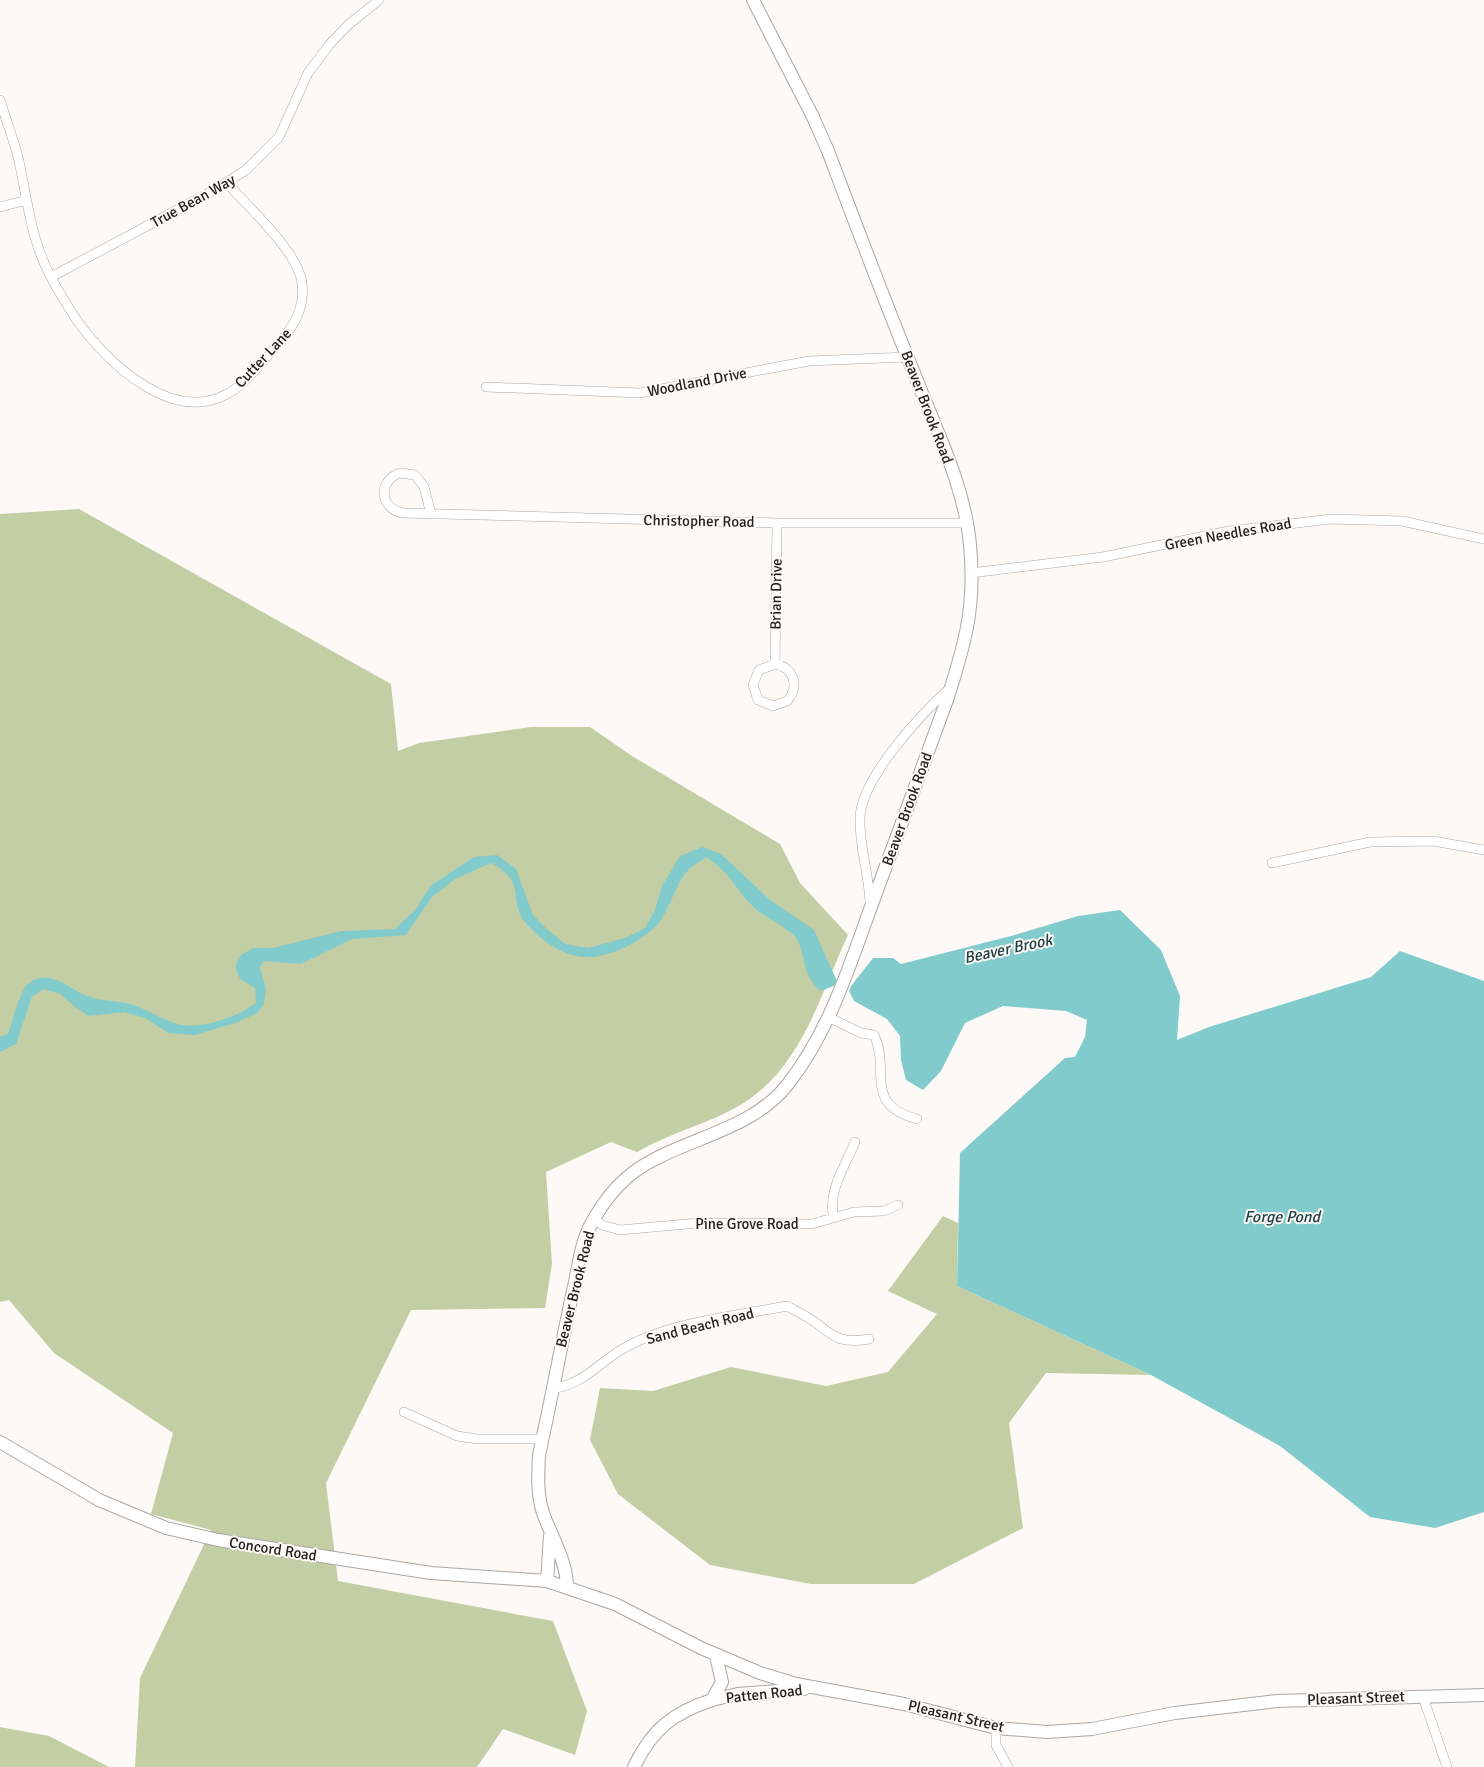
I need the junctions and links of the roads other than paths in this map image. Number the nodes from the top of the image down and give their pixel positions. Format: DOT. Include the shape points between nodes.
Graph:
graph roads {
  1 [pos="379,0"];
  2 [pos="753,0"];
  3 [pos="0,100"];
  4 [pos="227,184"];
  5 [pos="28,200"];
  6 [pos="0,207"];
  7 [pos="51,277"];
  8 [pos="908,357"];
  9 [pos="486,386"];
  10 [pos="431,514"];
  11 [pos="778,523"];
  12 [pos="967,523"];
  13 [pos="1484,539"];
  14 [pos="971,573"];
  15 [pos="775,664"];
  16 [pos="951,687"];
  17 [pos="1484,850"];
  18 [pos="1272,863"];
  19 [pos="871,908"];
  20 [pos="832,1013"];
  21 [pos="917,1119"];
  22 [pos="855,1142"];
  23 [pos="898,1205"];
  24 [pos="834,1218"];
  25 [pos="594,1219"];
  26 [pos="869,1339"];
  27 [pos="552,1388"];
  28 [pos="404,1412"];
  29 [pos="543,1439"];
  30 [pos="0,1442"];
  31 [pos="550,1531"];
  32 [pos="547,1581"];
  33 [pos="567,1586"];
  34 [pos="716,1656"];
  35 [pos="816,1688"];
  36 [pos="1484,1695"];
  37 [pos="1423,1697"];
  38 [pos="712,1700"];
  39 [pos="996,1728"];
  40 [pos="634,1767"];
  41 [pos="1008,1767"];
  42 [pos="1447,1767"];
  1 -- 4 [label="street, True Bean Way" via="337,36 308,73 279,137"];
  2 -- 8 [label="street, Beaver Brook Road" via="814,120"];
  3 -- 5 [label="street, Cutter Lane"];
  4 -- 7 [label="street, True Bean Way"];
  4 -- 7 [label="street, Cutter Lane" via="287,250 298,268 302,289 300,309 291,329 242,383 225,395 206,402 186,402 142,383 114,362 90,337"];
  5 -- 6 [label="street"];
  5 -- 7 [label="street, Cutter Lane" via="39,249"];
  8 -- 9 [label="street, Woodland Drive" via="809,361 640,393"];
  8 -- 12 [label="street, Beaver Brook Road" via="949,464"];
  10 -- 10 [label="street, Christopher Road" via="393,510 384,496 387,481 400,472 415,475 422,482"];
  10 -- 11 [label="street, Christopher Road"];
  11 -- 12 [label="street, Christopher Road"];
  11 -- 15 [label="street, Brian Drive"];
  12 -- 14 [label="street, Beaver Brook Road"];
  13 -- 14 [label="street, Green Needles Road" via="1402,521 1332,519 1237,530 1103,557"];
  14 -- 16 [label="street, Beaver Brook Road" via="967,634"];
  15 -- 15 [label="street" via="759,670 753,684 758,700 773,706 788,701 795,688 793,676"];
  16 -- 19 [label="street, Beaver Brook Road"];
  16 -- 19 [label="street" via="901,739 871,783 862,804 861,836"];
  17 -- 18 [label="street" via="1433,841 1370,842"];
  19 -- 20 [label="street, Beaver Brook Road"];
  20 -- 21 [label="street" via="862,1033 874,1035 879,1046 883,1095 897,1112"];
  20 -- 25 [label="street, Beaver Brook Road" via="804,1062 778,1094 741,1120 654,1159 630,1174 611,1192"];
  22 -- 24 [label="street" via="832,1194"];
  23 -- 24 [label="street, Pine Grove Road" via="884,1211 854,1212"];
  24 -- 25 [label="street, Pine Grove Road" via="812,1224 698,1223 620,1230"];
  25 -- 27 [label="street, Beaver Brook Road" via="578,1264"];
  26 -- 27 [label="street, Sand Beach Road" via="852,1343 832,1337 813,1321 786,1306 684,1326 646,1337 576,1383 565,1388"];
  27 -- 29 [label="street, Beaver Brook Road"];
  28 -- 29 [label="street" via="457,1436 478,1440"];
  29 -- 31 [label="street, Beaver Brook Road" via="538,1476 542,1510"];
  30 -- 32 [label="street, Concord Road" via="99,1500 174,1530 432,1574"];
  31 -- 32 [label="street, Beaver Brook Road"];
  31 -- 33 [label="street, Beaver Brook Road" via="566,1570"];
  32 -- 33 [label="street, Concord Road"];
  33 -- 34 [label="street, Pleasant Street" via="615,1604"];
  34 -- 35 [label="street, Pleasant Street" via="760,1673"];
  34 -- 38 [label="street, Patten Road" via="722,1682"];
  35 -- 38 [label="street, Patten Road" via="738,1694"];
  35 -- 39 [label="street, Pleasant Street" via="904,1704"];
  36 -- 37 [label="street, Pleasant Street"];
  37 -- 39 [label="street, Pleasant Street" via="1247,1703 1077,1730 1047,1732"];
  37 -- 42 [label="street"];
  38 -- 40 [label="street, Patten Road" via="666,1722"];
  39 -- 41 [label="street" via="996,1746"];
}
